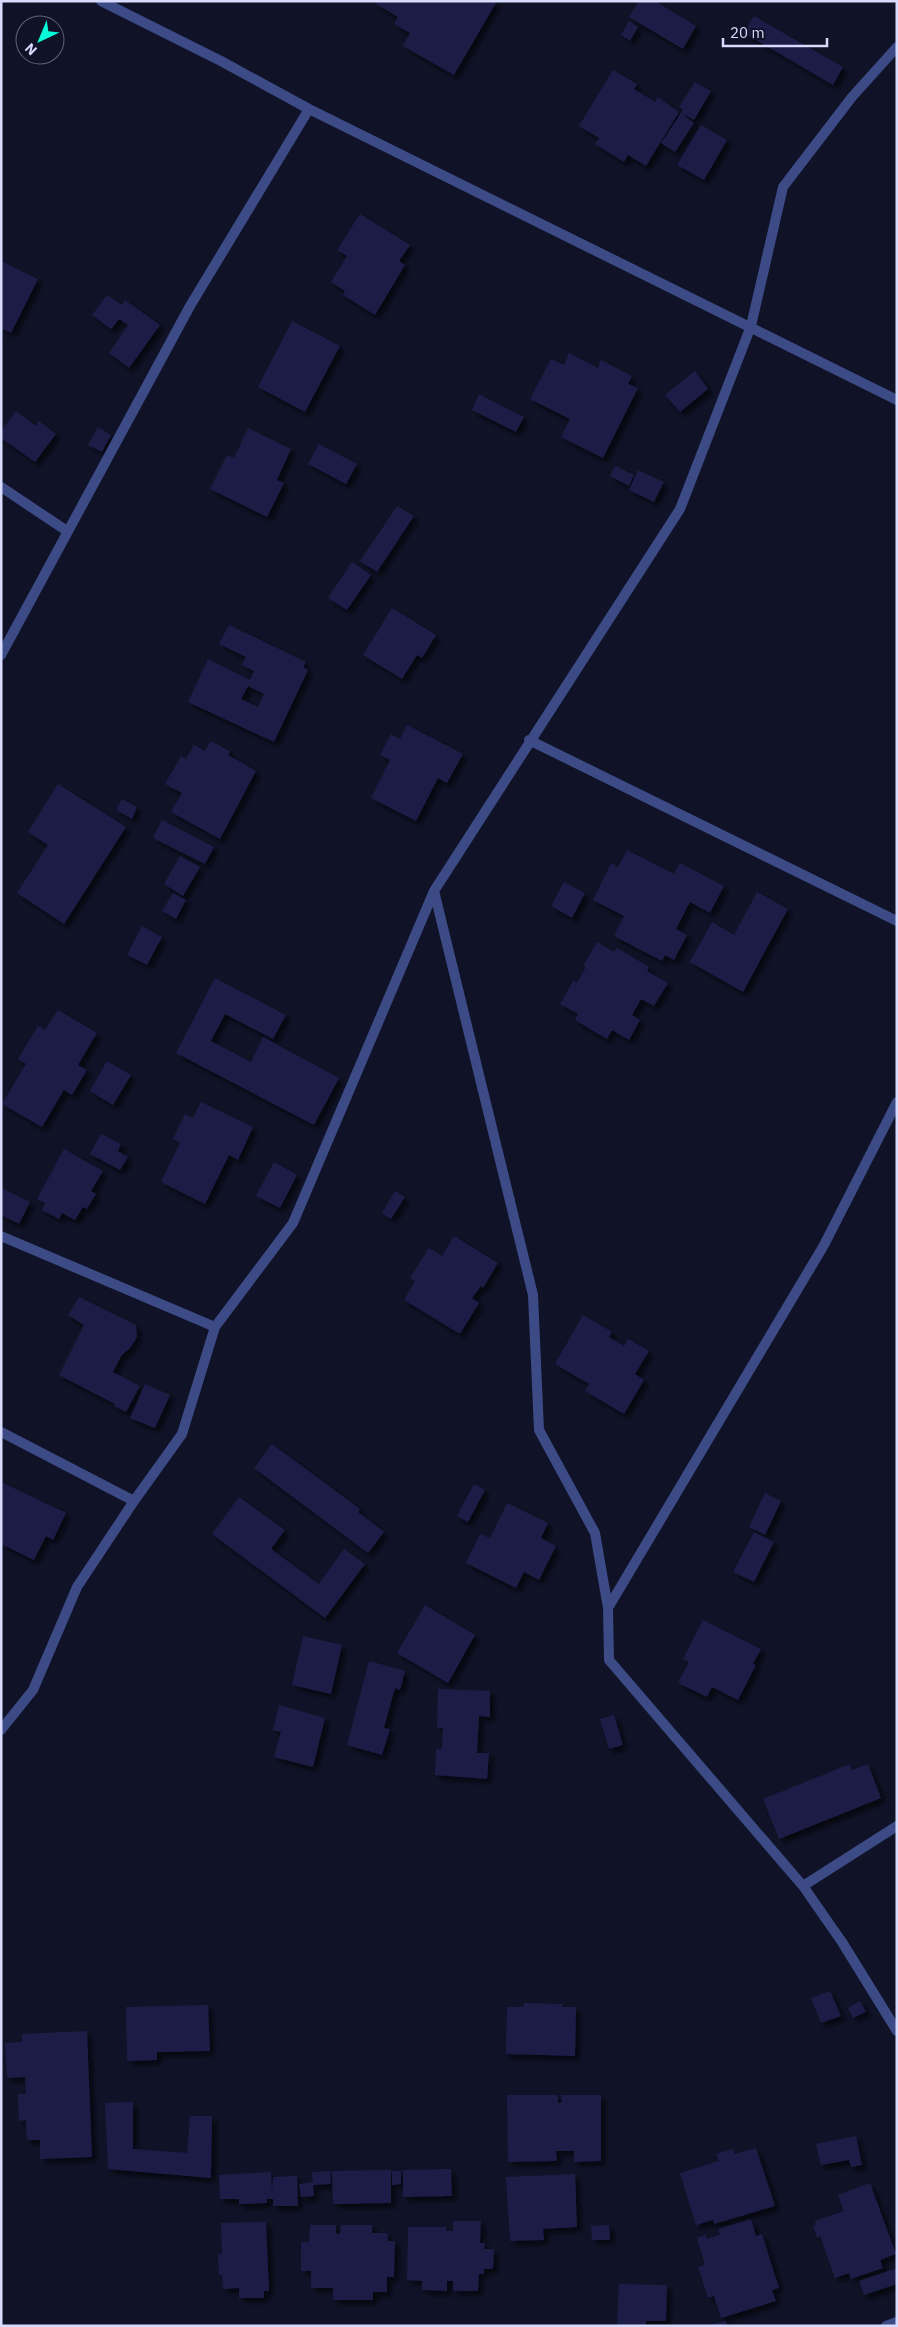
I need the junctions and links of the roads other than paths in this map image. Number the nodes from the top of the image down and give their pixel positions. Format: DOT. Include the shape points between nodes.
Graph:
graph roads {
  1 [pos="101,1"];
  2 [pos="897,47"];
  3 [pos="309,109"];
  4 [pos="752,326"];
  5 [pos="897,400"];
  6 [pos="1,487"];
  7 [pos="68,531"];
  8 [pos="1,655"];
  9 [pos="529,740"];
  10 [pos="434,891"];
  11 [pos="897,921"];
  12 [pos="897,1102"];
  13 [pos="1,1236"];
  14 [pos="215,1327"];
  15 [pos="1,1432"];
  16 [pos="134,1501"];
  17 [pos="608,1608"];
  18 [pos="1,1730"];
  19 [pos="897,1826"];
  20 [pos="803,1886"];
  21 [pos="897,2031"];
  22 [pos="897,2322"];
  23 [pos="886,2326"];
  1 -- 3 [label="street"];
  2 -- 4 [label="street" via="852,97 783,187"];
  3 -- 4 [label="street"];
  3 -- 7 [label="street" via="190,306"];
  4 -- 5 [label="street"];
  4 -- 9 [label="street" via="680,509"];
  6 -- 7 [label="street"];
  7 -- 8 [label="street"];
  9 -- 10 [label="street"];
  9 -- 11 [label="street"];
  10 -- 14 [label="street" via="293,1223"];
  10 -- 17 [label="street" via="533,1295 539,1430 595,1533"];
  12 -- 17 [label="street" via="824,1245"];
  13 -- 14 [label="street"];
  14 -- 16 [label="street" via="182,1434"];
  15 -- 16 [label="street"];
  16 -- 18 [label="street" via="77,1587 33,1690"];
  17 -- 20 [label="street" via="609,1660"];
  19 -- 20 [label="street"];
  20 -- 21 [label="street"];
  22 -- 23 [label="street"];
}
